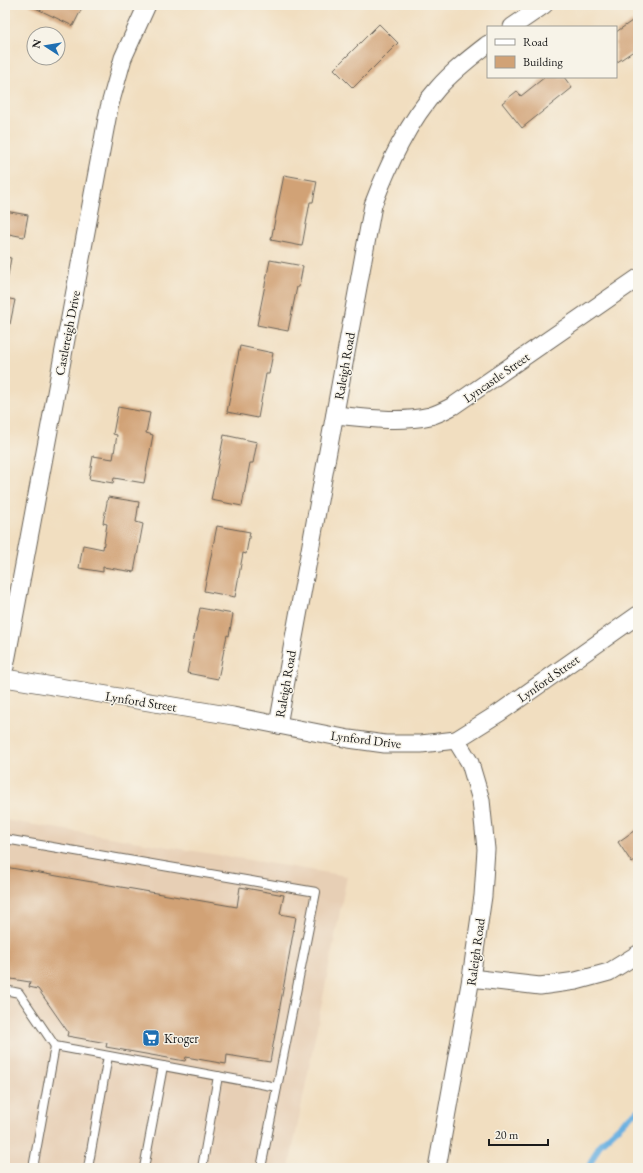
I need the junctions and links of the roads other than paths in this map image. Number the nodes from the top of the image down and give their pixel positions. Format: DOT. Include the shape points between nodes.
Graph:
graph roads {
  1 [pos="147,5"];
  2 [pos="544,5"];
  3 [pos="513,26"];
  4 [pos="487,45"];
  5 [pos="638,278"];
  6 [pos="335,415"];
  7 [pos="638,615"];
  8 [pos="5,667"];
  9 [pos="5,678"];
  10 [pos="278,725"];
  11 [pos="456,740"];
  12 [pos="5,839"];
  13 [pos="638,954"];
  14 [pos="471,978"];
  15 [pos="5,990"];
  16 [pos="55,1046"];
  17 [pos="108,1056"];
  18 [pos="163,1066"];
  19 [pos="218,1076"];
  20 [pos="277,1087"];
  21 [pos="33,1168"];
  22 [pos="88,1168"];
  23 [pos="144,1168"];
  24 [pos="202,1168"];
  25 [pos="262,1168"];
  26 [pos="437,1168"];
  1 -- 8 [label="street, Castlereigh Drive" via="123,58 109,108"];
  2 -- 3 [label="street"];
  4 -- 6 [label="street, Raleigh Road" via="461,65 438,89 410,126 387,169 373,205"];
  5 -- 6 [label="street, Lyncastle Street" via="453,406 431,416 400,420"];
  6 -- 10 [label="street, Raleigh Road"];
  7 -- 11 [label="street, Lynford Street" via="499,713"];
  9 -- 10 [label="street, Lynford Street"];
  10 -- 11 [label="street, Lynford Drive" via="385,744 422,744"];
  11 -- 14 [label="street, Raleigh Road" via="470,762 481,800 486,849 483,896"];
  12 -- 20 [label="lane" via="316,892"];
  13 -- 14 [label="street" via="609,972 576,981 540,986"];
  14 -- 26 [label="street, Raleigh Road"];
  15 -- 16 [label="lane" via="18,993"];
  16 -- 17 [label="lane"];
  16 -- 21 [label="lane"];
  17 -- 18 [label="lane"];
  17 -- 22 [label="lane"];
  18 -- 19 [label="lane"];
  18 -- 23 [label="lane"];
  19 -- 20 [label="lane"];
  19 -- 24 [label="lane"];
  20 -- 25 [label="lane"];
}
